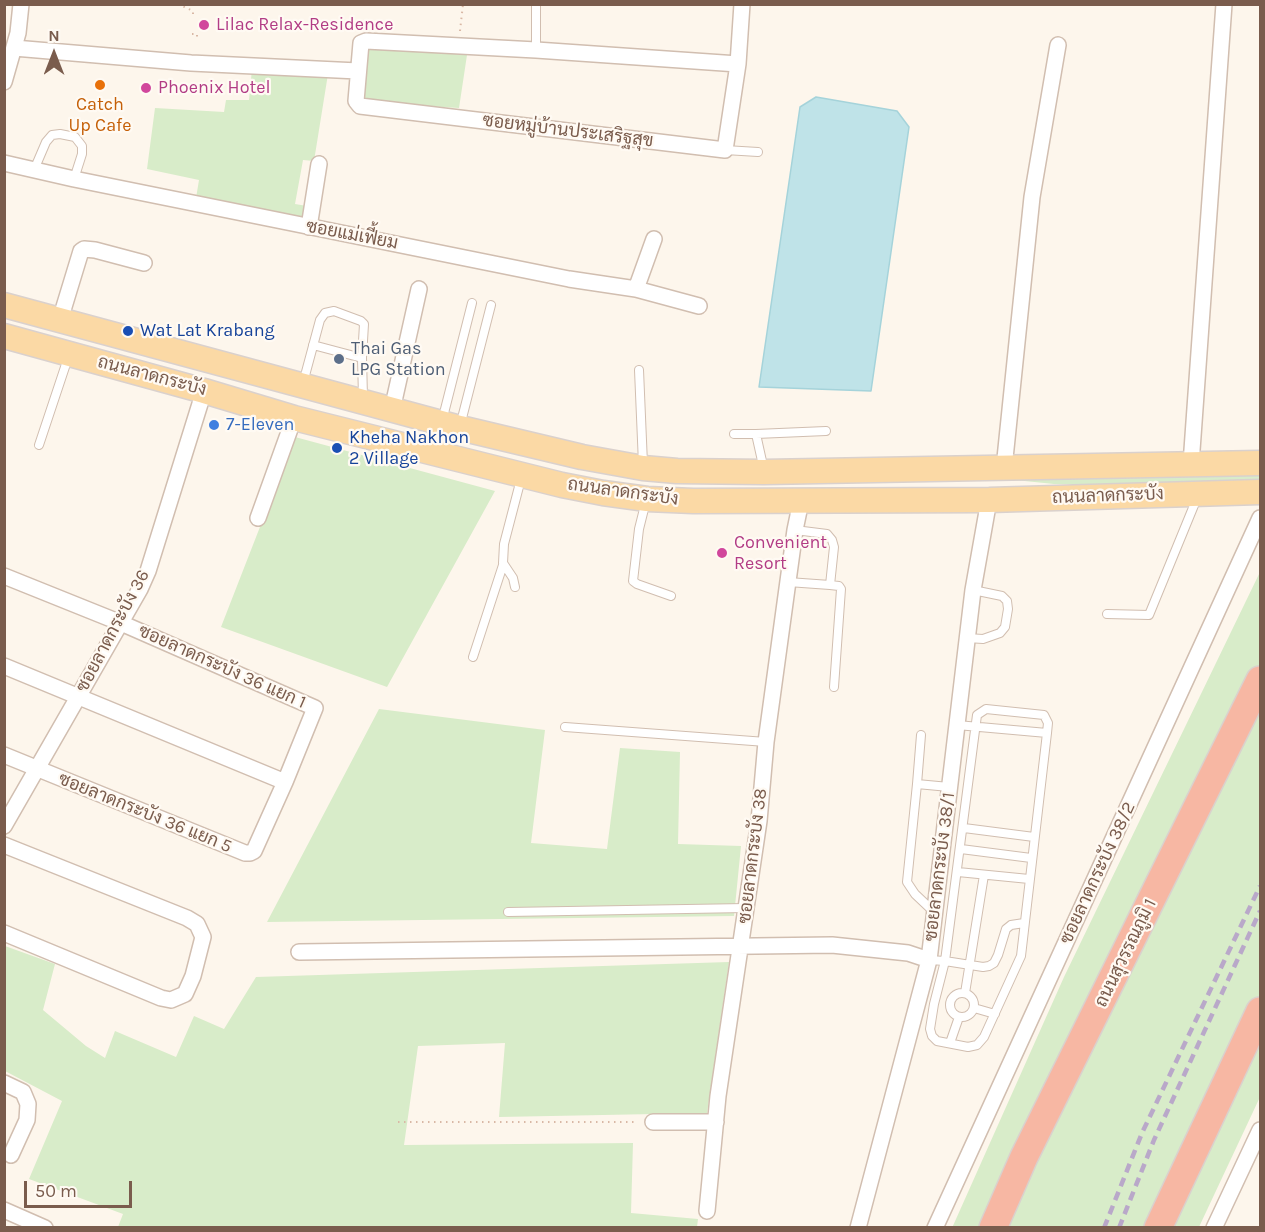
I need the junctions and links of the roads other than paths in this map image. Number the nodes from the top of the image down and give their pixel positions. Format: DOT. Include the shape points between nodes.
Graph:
graph roads {
  1 [pos="21,4"];
  2 [pos="536,4"];
  3 [pos="742,4"];
  4 [pos="1224,4"];
  5 [pos="1058,45"];
  6 [pos="14,48"];
  7 [pos="536,50"];
  8 [pos="738,64"];
  9 [pos="358,71"];
  10 [pos="4,82"];
  11 [pos="725,150"];
  12 [pos="758,152"];
  13 [pos="4,163"];
  14 [pos="319,164"];
  15 [pos="34,170"];
  16 [pos="74,179"];
  17 [pos="309,227"];
  18 [pos="654,239"];
  19 [pos="144,263"];
  20 [pos="419,289"];
  21 [pos="636,289"];
  22 [pos="472,303"];
  23 [pos="4,305"];
  24 [pos="491,305"];
  25 [pos="699,306"];
  26 [pos="60,320"];
  27 [pos="4,336"];
  28 [pos="313,345"];
  29 [pos="70,354"];
  30 [pos="362,358"];
  31 [pos="215,362"];
  32 [pos="639,370"];
  33 [pos="302,386"];
  34 [pos="204,391"];
  35 [pos="363,402"];
  36 [pos="392,410"];
  37 [pos="294,418"];
  38 [pos="451,425"];
  39 [pos="826,431"];
  40 [pos="734,434"];
  41 [pos="756,434"];
  42 [pos="39,445"];
  43 [pos="1260,463"];
  44 [pos="1191,464"];
  45 [pos="643,468"];
  46 [pos="1004,468"];
  47 [pos="859,469"];
  48 [pos="764,472"];
  49 [pos="522,474"];
  50 [pos="1260,492"];
  51 [pos="1199,493"];
  52 [pos="647,499"];
  53 [pos="861,500"];
  54 [pos="989,500"];
  55 [pos="801,501"];
  56 [pos="258,518"];
  57 [pos="1260,518"];
  58 [pos="795,530"];
  59 [pos="503,566"];
  60 [pos="4,576"];
  61 [pos="788,582"];
  62 [pos="830,585"];
  63 [pos="516,587"];
  64 [pos="973,590"];
  65 [pos="671,596"];
  66 [pos="1107,614"];
  67 [pos="121,623"];
  68 [pos="967,638"];
  69 [pos="473,657"];
  70 [pos="4,666"];
  71 [pos="1260,680"];
  72 [pos="834,687"];
  73 [pos="78,696"];
  74 [pos="957,725"];
  75 [pos="975,726"];
  76 [pos="565,727"];
  77 [pos="1047,732"];
  78 [pos="921,735"];
  79 [pos="766,742"];
  80 [pos="4,755"];
  81 [pos="37,768"];
  82 [pos="285,782"];
  83 [pos="917,784"];
  84 [pos="949,787"];
  85 [pos="4,826"];
  86 [pos="964,828"];
  87 [pos="1034,837"];
  88 [pos="4,845"];
  89 [pos="961,849"];
  90 [pos="1031,858"];
  91 [pos="958,872"];
  92 [pos="984,875"];
  93 [pos="1029,879"];
  94 [pos="746,908"];
  95 [pos="508,912"];
  96 [pos="934,913"];
  97 [pos="1024,923"];
  98 [pos="4,933"];
  99 [pos="741,945"];
  100 [pos="299,952"];
  101 [pos="929,960"];
  102 [pos="945,961"];
  103 [pos="970,964"];
  104 [pos="965,993"];
  105 [pos="934,1001"];
  106 [pos="950,1001"];
  107 [pos="974,1008"];
  108 [pos="1260,1011"];
  109 [pos="995,1014"];
  110 [pos="959,1017"];
  111 [pos="950,1043"];
  112 [pos="4,1083"];
  113 [pos="653,1122"];
  114 [pos="716,1122"];
  115 [pos="1260,1130"];
  116 [pos="11,1155"];
  117 [pos="4,1210"];
  118 [pos="707,1211"];
  119 [pos="45,1227"];
  120 [pos="858,1227"];
  121 [pos="935,1227"];
  122 [pos="993,1227"];
  123 [pos="1158,1227"];
  124 [pos="1214,1227"];
  1 -- 6 [label="street"];
  2 -- 7 [label="lane"];
  3 -- 8 [label="street"];
  4 -- 44 [label="street"];
  5 -- 46 [label="street" via="1032,197"];
  6 -- 9 [label="street" via="192,63"];
  6 -- 10 [label="street"];
  7 -- 8 [label="street, ซอยหมู่บ้านประเสริฐสุข"];
  7 -- 9 [label="street, ซอยหมู่บ้านประเสริฐสุข" via="362,41"];
  8 -- 11 [label="street"];
  9 -- 11 [label="street, ซอยหมู่บ้านประเสริฐสุข" via="356,101 360,106"];
  11 -- 12 [label="lane"];
  13 -- 15 [label="street, ซอยแม่เฟี้ยม"];
  14 -- 17 [label="street"];
  15 -- 16 [label="street, ซอยแม่เฟี้ยม"];
  15 -- 16 [label="lane" via="52,135 75,136 82,154"];
  16 -- 17 [label="street, ซอยแม่เฟี้ยม"];
  17 -- 21 [label="street, ซอยแม่เฟี้ยม"];
  18 -- 21 [label="street"];
  19 -- 26 [label="street" via="95,250 81,251"];
  20 -- 36 [label="street"];
  21 -- 25 [label="street, ซอยแม่เฟี้ยม"];
  22 -- 38 [label="lane"];
  23 -- 26 [label="main road, ถนนลาดกระบัง"];
  24 -- 38 [label="lane"];
  26 -- 31 [label="main road, ถนนลาดกระบัง"];
  27 -- 29 [label="main road, ถนนลาดกระบัง"];
  28 -- 30 [label="lane"];
  28 -- 30 [label="lane" via="320,320 325,313 334,311 364,324"];
  28 -- 33 [label="lane"];
  29 -- 34 [label="main road, ถนนลาดกระบัง"];
  29 -- 42 [label="lane"];
  30 -- 35 [label="lane"];
  31 -- 33 [label="main road, ถนนลาดกระบัง"];
  31 -- 34 [label="main road"];
  32 -- 45 [label="lane"];
  33 -- 35 [label="main road, ถนนลาดกระบัง"];
  34 -- 37 [label="main road, ถนนลาดกระบัง"];
  34 -- 67 [label="street, ซอยลาดกระบัง 36" via="148,571"];
  35 -- 36 [label="main road, ถนนลาดกระบัง"];
  36 -- 38 [label="main road, ถนนลาดกระบัง"];
  37 -- 49 [label="main road, ถนนลาดกระบัง"];
  37 -- 56 [label="street"];
  38 -- 45 [label="main road, ถนนลาดกระบัง"];
  39 -- 41 [label="lane"];
  40 -- 41 [label="lane"];
  41 -- 48 [label="lane"];
  43 -- 44 [label="main road, ถนนลาดกระบัง"];
  44 -- 46 [label="main road, ถนนลาดกระบัง"];
  45 -- 48 [label="main road, ถนนลาดกระบัง"];
  46 -- 47 [label="main road, ถนนลาดกระบัง"];
  47 -- 48 [label="main road, ถนนลาดกระบัง"];
  47 -- 53 [label="main road"];
  49 -- 52 [label="main road, ถนนลาดกระบัง"];
  49 -- 59 [label="lane" via="504,544"];
  50 -- 51 [label="main road, ถนนลาดกระบัง"];
  51 -- 54 [label="main road, ถนนลาดกระบัง"];
  51 -- 66 [label="lane" via="1149,615"];
  52 -- 55 [label="main road, ถนนลาดกระบัง"];
  52 -- 65 [label="lane" via="633,581"];
  53 -- 54 [label="main road, ถนนลาดกระบัง"];
  53 -- 55 [label="main road, ถนนลาดกระบัง"];
  54 -- 64 [label="street, ซอยลาดกระบัง 38/1"];
  55 -- 58 [label="street, ซอยลาดกระบัง 38"];
  57 -- 121 [label="street, ซอยลาดกระบัง 38/2"];
  58 -- 61 [label="street, ซอยลาดกระบัง 38"];
  58 -- 62 [label="lane" via="827,534 832,540"];
  59 -- 63 [label="lane"];
  59 -- 69 [label="lane"];
  60 -- 67 [label="street"];
  61 -- 62 [label="lane"];
  61 -- 79 [label="street, ซอยลาดกระบัง 38"];
  62 -- 72 [label="lane" via="841,589"];
  64 -- 68 [label="street, ซอยลาดกระบัง 38/1"];
  64 -- 68 [label="lane" via="1002,597 1008,609 1000,633 983,639"];
  67 -- 73 [label="street, ซอยลาดกระบัง 36"];
  67 -- 82 [label="street, ซอยลาดกระบัง 36 แยก 1" via="315,708"];
  68 -- 74 [label="street, ซอยลาดกระบัง 38/1"];
  70 -- 73 [label="street"];
  71 -- 122 [label="highway, ถนนสุวรรณภูมิ 1"];
  73 -- 81 [label="street, ซอยลาดกระบัง 36"];
  73 -- 82 [label="street"];
  74 -- 75 [label="lane"];
  74 -- 84 [label="street, ซอยลาดกระบัง 38/1"];
  75 -- 77 [label="lane"];
  75 -- 77 [label="lane" via="977,715 986,709 1044,715"];
  75 -- 86 [label="lane"];
  76 -- 79 [label="lane"];
  77 -- 87 [label="lane"];
  78 -- 83 [label="lane"];
  79 -- 94 [label="street, ซอยลาดกระบัง 38"];
  80 -- 81 [label="street, ซอยลาดกระบัง 36 แยก 5"];
  81 -- 82 [label="street, ซอยลาดกระบัง 36 แยก 5" via="245,853 254,851"];
  81 -- 85 [label="street, ซอยลาดกระบัง 36"];
  83 -- 84 [label="lane"];
  83 -- 96 [label="lane" via="907,882"];
  84 -- 96 [label="street, ซอยลาดกระบัง 38/1"];
  86 -- 87 [label="lane"];
  86 -- 89 [label="lane"];
  87 -- 90 [label="lane"];
  88 -- 98 [label="street" via="197,924 202,937 185,993 171,1000"];
  89 -- 90 [label="lane"];
  89 -- 91 [label="lane"];
  90 -- 93 [label="lane"];
  91 -- 92 [label="lane"];
  91 -- 102 [label="lane"];
  92 -- 93 [label="lane"];
  92 -- 103 [label="lane"];
  93 -- 97 [label="lane"];
  94 -- 95 [label="lane"];
  94 -- 99 [label="street, ซอยลาดกระบัง 38"];
  96 -- 101 [label="street, ซอยลาดกระบัง 38/1"];
  97 -- 103 [label="lane" via="1006,929 994,963 983,967"];
  97 -- 109 [label="lane" via="1021,956"];
  99 -- 100 [label="street"];
  99 -- 101 [label="street" via="832,945 908,953"];
  99 -- 114 [label="street, ซอยลาดกระบัง 38"];
  101 -- 102 [label="lane"];
  101 -- 120 [label="street, ซอยลาดกระบัง 38/1"];
  102 -- 103 [label="lane"];
  102 -- 105 [label="lane"];
  103 -- 104 [label="lane"];
  104 -- 106 [label="lane"];
  104 -- 107 [label="lane" via="971,996"];
  105 -- 106 [label="lane"];
  105 -- 111 [label="lane" via="932,1036"];
  106 -- 110 [label="lane" via="950,1008"];
  107 -- 109 [label="lane"];
  107 -- 110 [label="lane" via="965,1017"];
  108 -- 123 [label="highway"];
  109 -- 111 [label="lane" via="977,1045"];
  110 -- 111 [label="lane"];
  112 -- 116 [label="street" via="23,1092 28,1104 27,1120"];
  113 -- 114 [label="street"];
  114 -- 118 [label="street, ซอยลาดกระบัง 38"];
  115 -- 124 [label="street"];
  117 -- 119 [label="street"];
}
